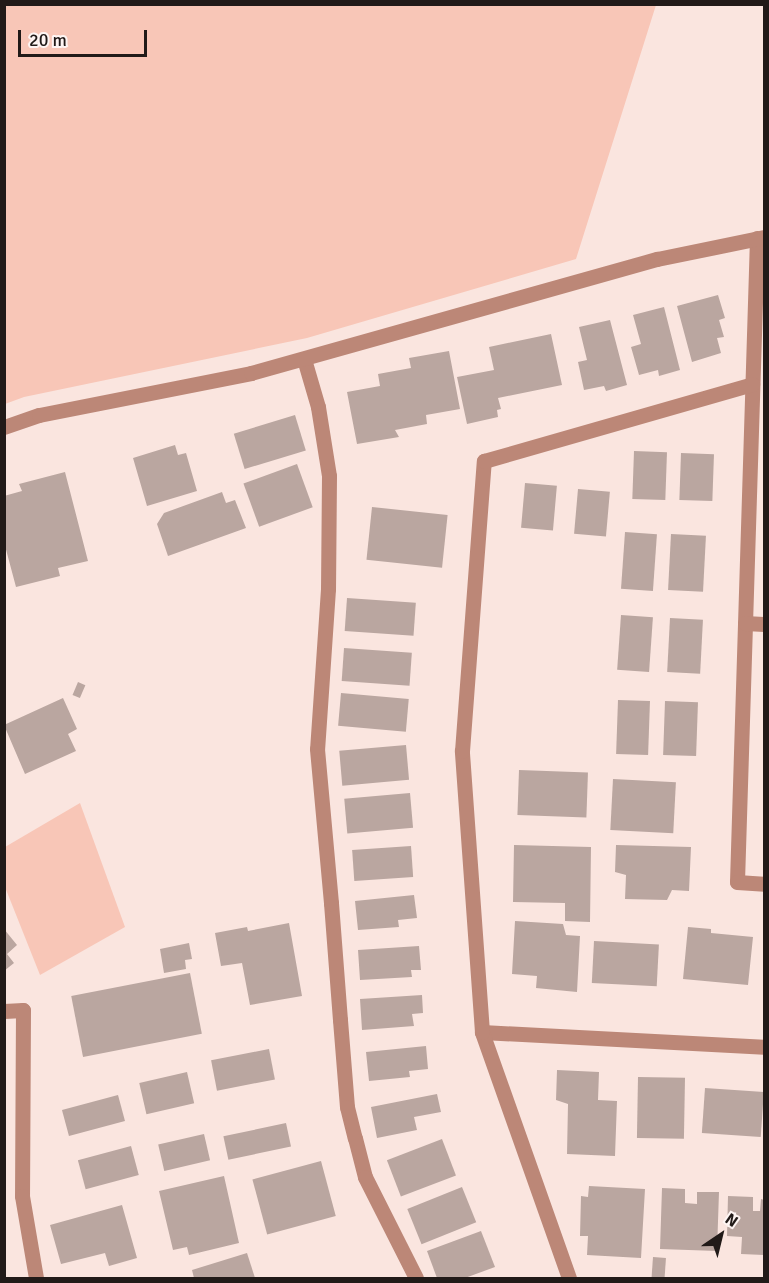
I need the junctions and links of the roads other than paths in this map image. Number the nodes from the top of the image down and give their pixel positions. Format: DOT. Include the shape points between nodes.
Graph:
graph roads {
  1 [pos="761,237"];
  2 [pos="304,359"];
  3 [pos="752,384"];
  4 [pos="4,427"];
  5 [pos="745,623"];
  6 [pos="765,624"];
  7 [pos="765,884"];
  8 [pos="4,1011"];
  9 [pos="482,1032"];
  10 [pos="765,1047"];
  11 [pos="36,1278"];
  12 [pos="416,1278"];
  13 [pos="569,1278"];
  1 -- 2 [label="street" via="657,260"];
  1 -- 3 [label="street"];
  2 -- 4 [label="street" via="39,415"];
  2 -- 12 [label="street" via="318,407 329,476 328,589 317,749 346,1107 365,1177"];
  3 -- 5 [label="street"];
  3 -- 9 [label="street" via="484,460 462,751"];
  5 -- 6 [label="street"];
  5 -- 7 [label="street" via="737,882"];
  8 -- 11 [label="street" via="23,1010 22,1196"];
  9 -- 10 [label="street"];
  9 -- 13 [label="street"];
}
